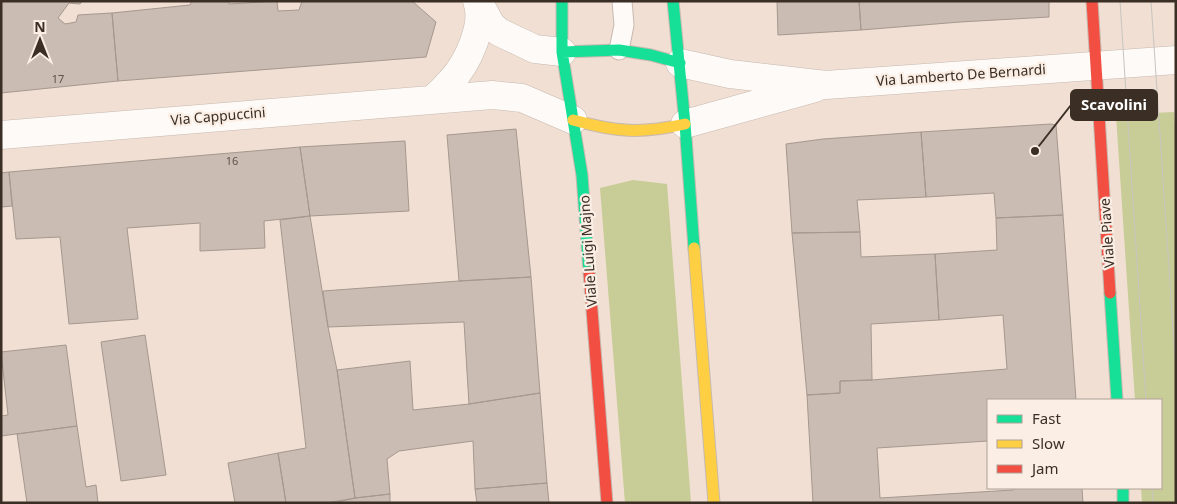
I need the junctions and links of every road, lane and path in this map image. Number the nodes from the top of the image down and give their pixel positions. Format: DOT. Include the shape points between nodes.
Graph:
graph roads {
  1 [pos="478,1"];
  2 [pos="562,1"];
  3 [pos="622,1"];
  4 [pos="673,1"];
  5 [pos="1092,1"];
  6 [pos="619,50"];
  7 [pos="562,52"];
  8 [pos="1176,60"];
  9 [pos="680,63"];
  10 [pos="1096,66"];
  11 [pos="826,85"];
  12 [pos="434,98"];
  13 [pos="573,120"];
  14 [pos="686,124"];
  15 [pos="1,135"];
  16 [pos="1117,399"];
  17 [pos="1122,489"];
  18 [pos="607,503"];
  19 [pos="714,503"];
  20 [pos="1124,503"];
  1 -- 7 [label="street" via="498,32 535,49"];
  1 -- 12 [label="street" via="479,25 464,63 452,81"];
  2 -- 7 [label="main road, Viale Luigi Majno"];
  3 -- 6 [label="lane" via="624,25"];
  4 -- 9 [label="main road"];
  5 -- 10 [label="main road, Viale Piave"];
  6 -- 7 [label="main road"];
  6 -- 9 [label="main road"];
  7 -- 13 [label="main road, Viale Luigi Majno"];
  8 -- 10 [label="street"];
  9 -- 11 [label="street, Via Lamberto De Bernardi" via="730,74"];
  9 -- 14 [label="main road"];
  10 -- 11 [label="street, Via Lamberto De Bernardi"];
  10 -- 16 [label="main road, Viale Piave"];
  11 -- 14 [label="street, Via Lamberto De Bernardi"];
  12 -- 13 [label="street, Via Cappuccini" via="492,94 522,98"];
  12 -- 15 [label="street, Via Cappuccini"];
  13 -- 14 [label="main road" via="628,132"];
  13 -- 18 [label="main road, Viale Luigi Majno" via="582,175"];
  14 -- 19 [label="main road"];
  17 -- 20 [label="main road"];
}
